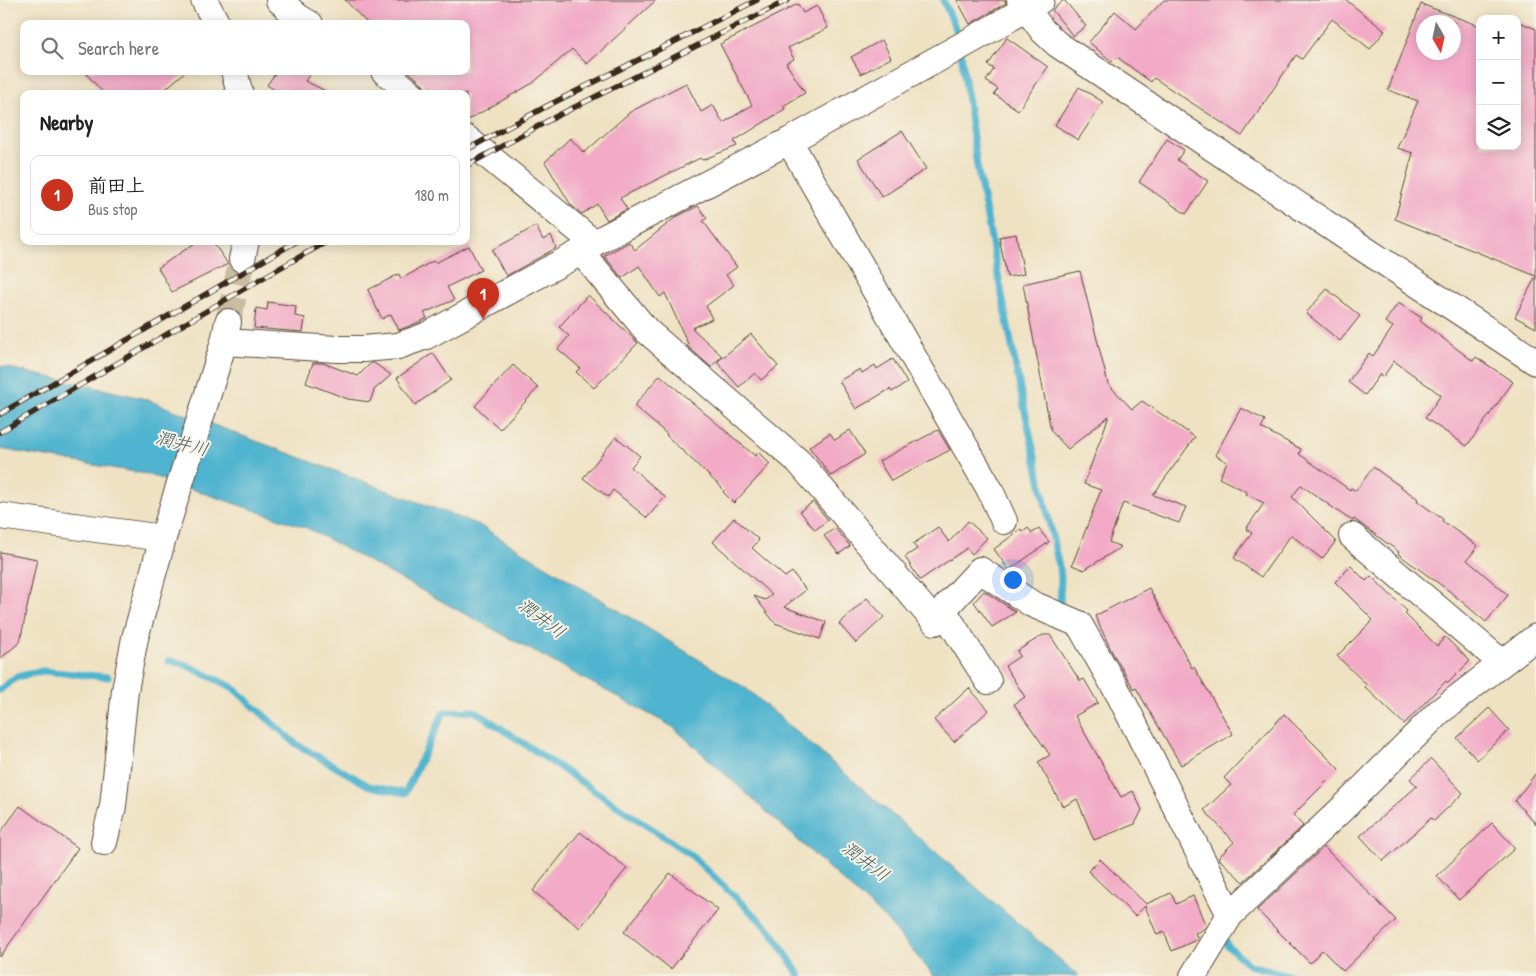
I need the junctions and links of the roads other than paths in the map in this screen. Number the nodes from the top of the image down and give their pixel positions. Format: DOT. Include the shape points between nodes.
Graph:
graph roads {
  1 [pos="204,0"];
  2 [pos="279,0"];
  3 [pos="1029,3"];
  4 [pos="214,20"];
  5 [pos="303,20"];
  6 [pos="235,75"];
  7 [pos="389,75"];
  8 [pos="239,90"];
  9 [pos="407,90"];
  10 [pos="470,142"];
  11 [pos="790,142"];
  12 [pos="588,248"];
  13 [pos="1536,362"];
  14 [pos="0,516"];
  15 [pos="1004,521"];
  16 [pos="1352,536"];
  17 [pos="163,538"];
  18 [pos="944,610"];
  19 [pos="1536,637"];
  20 [pos="1501,662"];
  21 [pos="988,680"];
  22 [pos="104,842"];
  23 [pos="1225,923"];
  24 [pos="1193,976"];
  1 -- 4 [label="street"];
  2 -- 5 [label="street"];
  3 -- 11 [label="street" via="963,45"];
  3 -- 13 [label="street" via="1043,31 1057,44"];
  6 -- 8 [label="street"];
  7 -- 9 [label="street"];
  10 -- 12 [label="street"];
  11 -- 12 [label="street"];
  11 -- 15 [label="street" via="989,488"];
  12 -- 17 [label="street" via="426,336 398,346 337,349 226,332"];
  12 -- 18 [label="street" via="647,331 799,462 935,622"];
  14 -- 17 [label="street"];
  16 -- 20 [label="street"];
  17 -- 22 [label="street" via="130,658 113,806"];
  18 -- 21 [label="street"];
  18 -- 23 [label="street" via="980,570 1032,604 1079,624 1120,696"];
  19 -- 20 [label="street"];
  20 -- 23 [label="street" via="1439,712"];
  23 -- 24 [label="street"];
}
